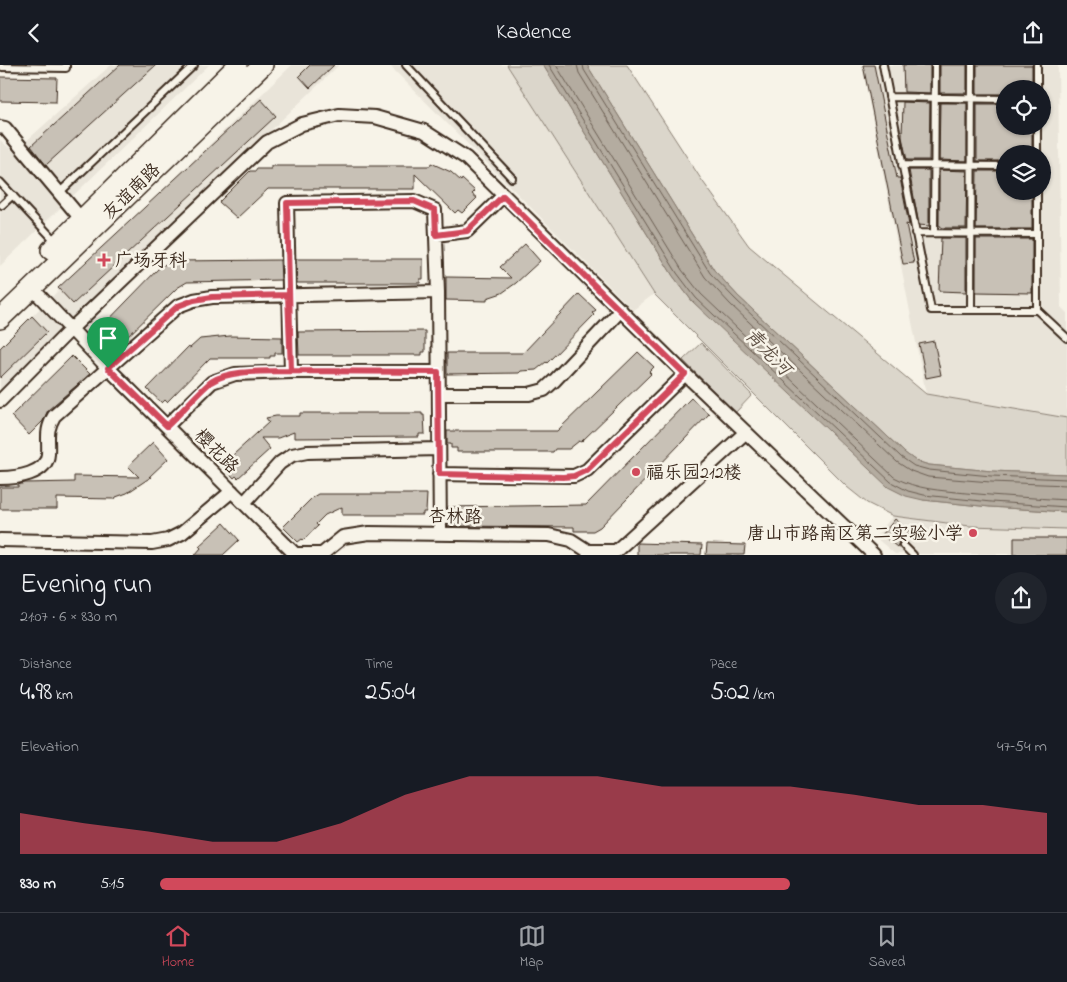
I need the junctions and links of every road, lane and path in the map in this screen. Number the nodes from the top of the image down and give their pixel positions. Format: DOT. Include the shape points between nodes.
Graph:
graph roads {
  1 [pos="66,65"];
  2 [pos="194,65"];
  3 [pos="238,65"];
  4 [pos="262,65"];
  5 [pos="406,65"];
  6 [pos="882,65"];
  7 [pos="935,65"];
  8 [pos="972,65"];
  9 [pos="1037,65"];
  10 [pos="0,67"];
  11 [pos="1037,80"];
  12 [pos="889,97"];
  13 [pos="935,97"];
  14 [pos="972,98"];
  15 [pos="996,99"];
  16 [pos="0,127"];
  17 [pos="902,165"];
  18 [pos="934,165"];
  19 [pos="971,166"];
  20 [pos="996,166"];
  21 [pos="512,177"];
  22 [pos="0,182"];
  23 [pos="59,193"];
  24 [pos="13,195"];
  25 [pos="503,196"];
  26 [pos="1037,200"];
  27 [pos="2,205"];
  28 [pos="82,220"];
  29 [pos="915,233"];
  30 [pos="934,233"];
  31 [pos="971,233"];
  32 [pos="1037,233"];
  33 [pos="436,235"];
  34 [pos="58,244"];
  35 [pos="31,287"];
  36 [pos="438,292"];
  37 [pos="288,295"];
  38 [pos="0,301"];
  39 [pos="971,309"];
  40 [pos="1037,310"];
  41 [pos="621,311"];
  42 [pos="0,319"];
  43 [pos="71,329"];
  44 [pos="1067,338"];
  45 [pos="108,368"];
  46 [pos="291,371"];
  47 [pos="438,372"];
  48 [pos="685,374"];
  49 [pos="439,394"];
  50 [pos="0,401"];
  51 [pos="167,426"];
  52 [pos="746,432"];
  53 [pos="439,449"];
  54 [pos="439,474"];
  55 [pos="0,478"];
  56 [pos="232,491"];
  57 [pos="244,503"];
  58 [pos="440,534"];
  59 [pos="0,539"];
  60 [pos="902,545"];
  61 [pos="588,553"];
  62 [pos="616,553"];
  63 [pos="295,554"];
  64 [pos="321,554"];
  65 [pos="874,555"];
  66 [pos="913,555"];
  1 -- 10 [label="lane" via="66,68"];
  2 -- 23 [label="lane"];
  3 -- 28 [label="main road, 友谊南路"];
  4 -- 35 [label="main road, 友谊南路"];
  5 -- 21 [label="lane"];
  6 -- 12 [label="lane"];
  7 -- 13 [label="lane"];
  8 -- 14 [label="lane"];
  9 -- 11 [label="lane"];
  12 -- 13 [label="lane"];
  12 -- 17 [label="lane"];
  13 -- 14 [label="lane"];
  13 -- 18 [label="lane"];
  14 -- 15 [label="lane"];
  14 -- 19 [label="lane"];
  16 -- 23 [label="street" via="5,128"];
  17 -- 18 [label="lane"];
  17 -- 29 [label="lane"];
  18 -- 19 [label="lane"];
  18 -- 30 [label="lane"];
  19 -- 20 [label="lane"];
  19 -- 31 [label="lane"];
  22 -- 24 [label="lane"];
  23 -- 28 [label="street"];
  24 -- 27 [label="lane"];
  24 -- 34 [label="lane"];
  25 -- 33 [label="street" via="467,231"];
  25 -- 41 [label="street"];
  25 -- 43 [label="street" via="466,159 424,131 375,117 339,115 302,124 267,142"];
  26 -- 32 [label="lane"];
  28 -- 34 [label="main road, 友谊南路"];
  29 -- 30 [label="lane"];
  29 -- 39 [label="lane" via="931,311"];
  30 -- 31 [label="lane"];
  31 -- 32 [label="lane"];
  31 -- 39 [label="lane"];
  32 -- 40 [label="lane"];
  33 -- 36 [label="street"];
  33 -- 37 [label="street" via="435,210 414,201 287,203"];
  34 -- 38 [label="main road, 友谊南路"];
  35 -- 42 [label="main road, 友谊南路"];
  35 -- 43 [label="street, 樱花路"];
  36 -- 37 [label="street"];
  36 -- 47 [label="street"];
  37 -- 45 [label="street" via="212,297 178,306"];
  37 -- 46 [label="street"];
  39 -- 40 [label="lane"];
  40 -- 44 [label="lane"];
  41 -- 48 [label="street"];
  41 -- 49 [label="street" via="544,390 529,394"];
  43 -- 45 [label="street, 樱花路"];
  43 -- 50 [label="street"];
  45 -- 51 [label="street, 樱花路"];
  45 -- 55 [label="street" via="54,416 48,427 48,456 41,467 26,475"];
  46 -- 47 [label="street"];
  46 -- 51 [label="street" via="235,374 212,382"];
  47 -- 49 [label="street"];
  48 -- 52 [label="street"];
  48 -- 54 [label="street" via="587,470 574,476"];
  49 -- 53 [label="street"];
  51 -- 56 [label="street, 樱花路"];
  52 -- 62 [label="street"];
  52 -- 65 [label="street"];
  53 -- 54 [label="street"];
  53 -- 57 [label="street" via="292,455 280,463"];
  54 -- 58 [label="street"];
  56 -- 57 [label="street, 樱花路"];
  56 -- 59 [label="street" via="182,533 168,540 152,543"];
  57 -- 63 [label="street, 樱花路"];
  58 -- 61 [label="street, 杏林路" via="549,535 571,540"];
  58 -- 64 [label="street, 杏林路" via="369,533 343,537"];
  60 -- 66 [label="lane"];
  61 -- 62 [label="street"];
  63 -- 64 [label="street"];
}
